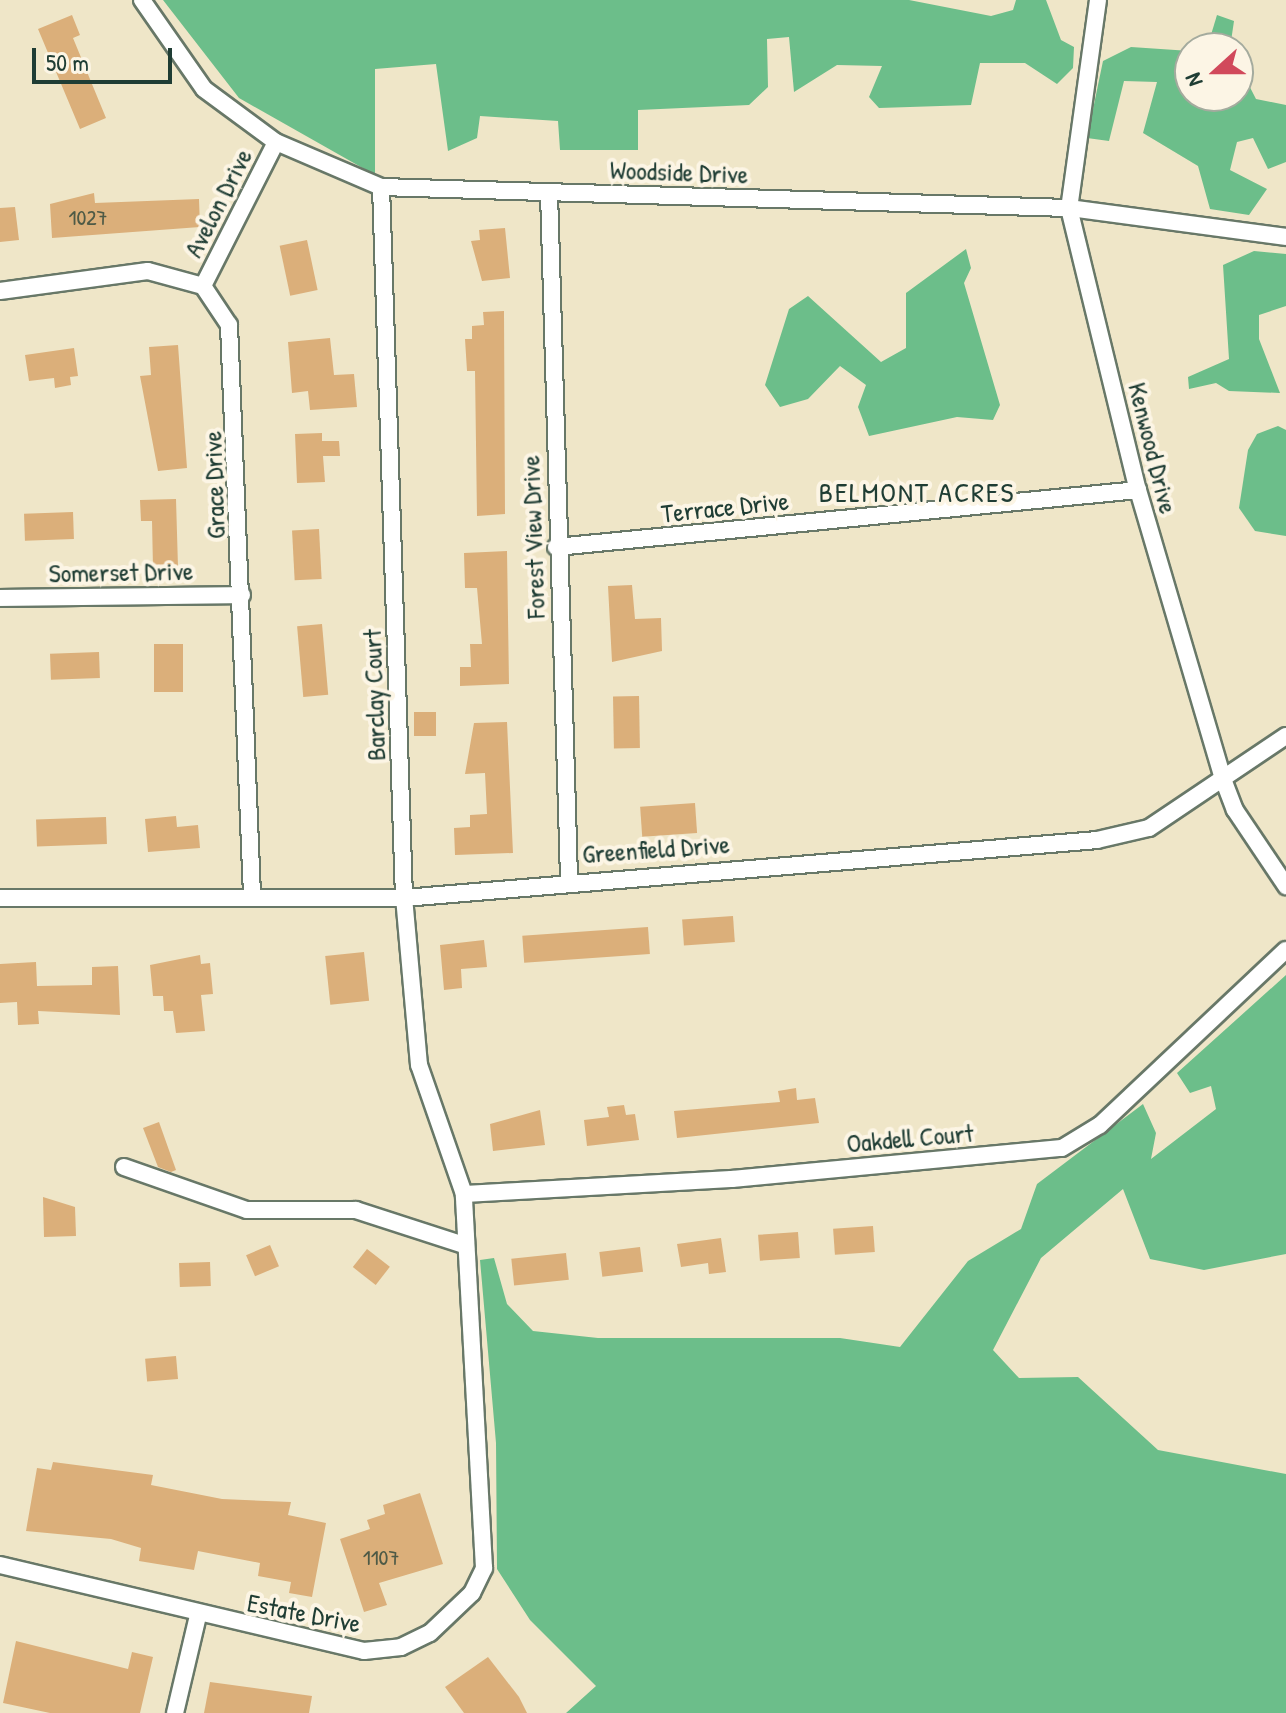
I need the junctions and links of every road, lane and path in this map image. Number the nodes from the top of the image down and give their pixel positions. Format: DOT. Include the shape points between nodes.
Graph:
graph roads {
  1 [pos="142,0"];
  2 [pos="1098,0"];
  3 [pos="276,142"];
  4 [pos="381,187"];
  5 [pos="549,192"];
  6 [pos="1069,208"];
  7 [pos="1286,237"];
  8 [pos="203,286"];
  9 [pos="0,291"];
  10 [pos="1138,490"];
  11 [pos="556,547"];
  12 [pos="242,595"];
  13 [pos="0,598"];
  14 [pos="1286,736"];
  15 [pos="1223,779"];
  16 [pos="569,880"];
  17 [pos="1286,886"];
  18 [pos="252,896"];
  19 [pos="0,898"];
  20 [pos="404,898"];
  21 [pos="1286,950"];
  22 [pos="124,1167"];
  23 [pos="464,1194"];
  24 [pos="464,1245"];
  25 [pos="0,1565"];
  26 [pos="198,1616"];
  27 [pos="175,1713"];
  1 -- 3 [label="street, Woodside Drive" via="204,89"];
  2 -- 6 [label="street, Kenwood Drive"];
  3 -- 4 [label="street, Woodside Drive"];
  3 -- 8 [label="street, Avelon Drive"];
  4 -- 5 [label="street, Woodside Drive"];
  4 -- 20 [label="street, Barclay Court"];
  5 -- 6 [label="street, Woodside Drive"];
  5 -- 11 [label="street, Forest View Drive"];
  6 -- 7 [label="street, Woodside Drive"];
  6 -- 10 [label="street, Kenwood Drive"];
  8 -- 9 [label="street" via="148,271"];
  8 -- 12 [label="street, Grace Drive" via="229,325 233,352"];
  10 -- 11 [label="street, Terrace Drive"];
  10 -- 15 [label="street, Kenwood Drive"];
  11 -- 16 [label="street, Forest View Drive"];
  12 -- 13 [label="street, Somerset Drive"];
  12 -- 18 [label="street, Grace Drive"];
  14 -- 15 [label="street, Greenfield Drive"];
  15 -- 16 [label="street, Greenfield Drive" via="1149,828 1097,840"];
  15 -- 17 [label="street, Kenwood Drive" via="1235,810"];
  16 -- 20 [label="street, Greenfield Drive"];
  18 -- 19 [label="street, Greenfield Drive"];
  18 -- 20 [label="street, Greenfield Drive"];
  20 -- 23 [label="street, Barclay Court" via="419,1065"];
  21 -- 23 [label="street, Oakdell Court" via="1100,1125 1062,1148 732,1179"];
  22 -- 24 [label="street" via="247,1210 356,1210"];
  23 -- 24 [label="street, Estate Drive"];
  24 -- 26 [label="street, Estate Drive" via="487,1536 472,1593 430,1633 401,1647 364,1651"];
  25 -- 26 [label="street, Estate Drive"];
  26 -- 27 [label="street"];
}
